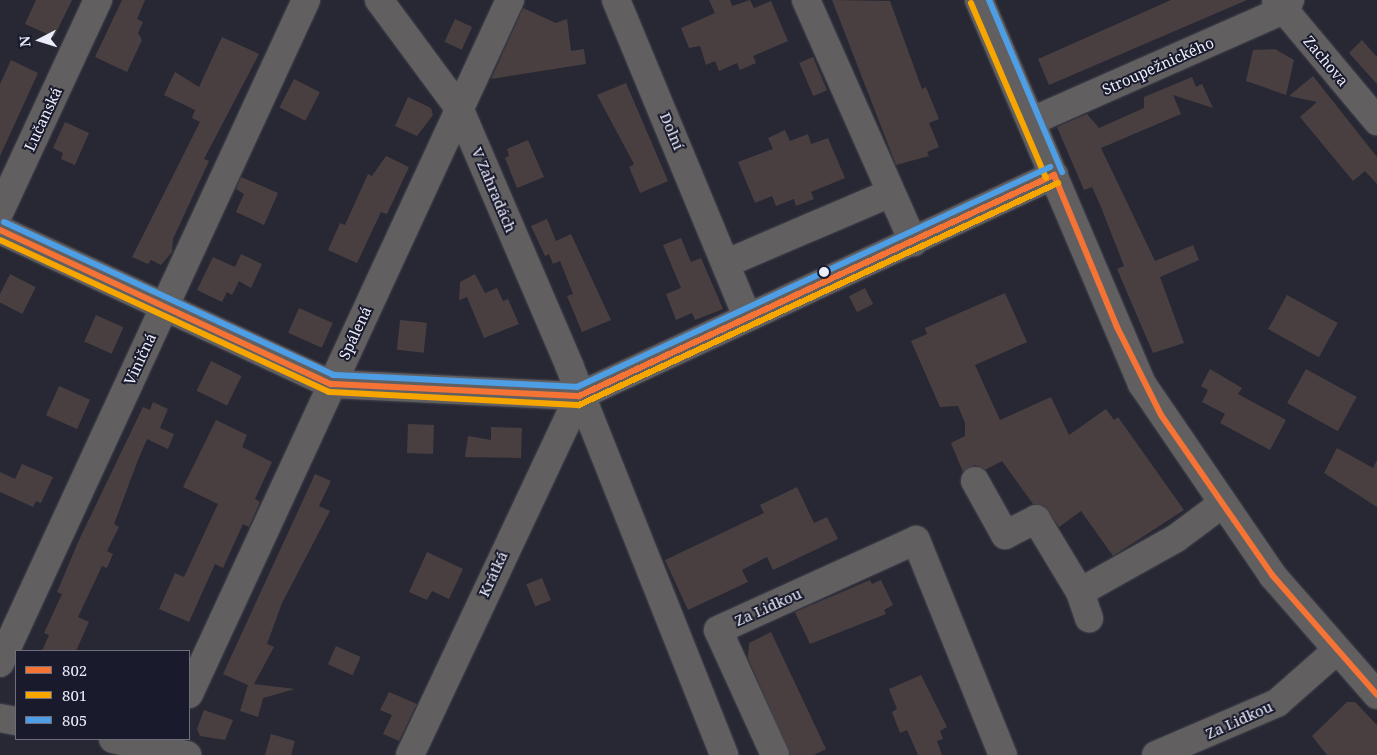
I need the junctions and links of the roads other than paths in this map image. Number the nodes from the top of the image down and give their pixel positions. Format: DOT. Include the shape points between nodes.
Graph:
graph roads {
  1 [pos="98,0"];
  2 [pos="306,0"];
  3 [pos="379,0"];
  4 [pos="510,0"];
  5 [pos="616,0"];
  6 [pos="806,0"];
  7 [pos="979,0"];
  8 [pos="1283,3"];
  9 [pos="458,108"];
  10 [pos="1032,121"];
  11 [pos="1377,121"];
  12 [pos="1054,175"];
  13 [pos="888,194"];
  14 [pos="0,211"];
  15 [pos="0,230"];
  16 [pos="912,242"];
  17 [pos="727,263"];
  18 [pos="164,306"];
  19 [pos="747,317"];
  20 [pos="331,384"];
  21 [pos="579,396"];
  22 [pos="975,481"];
  23 [pos="1222,504"];
  24 [pos="1080,592"];
  25 [pos="1089,618"];
  26 [pos="1336,651"];
  27 [pos="0,663"];
  28 [pos="190,692"];
  29 [pos="1377,695"];
  30 [pos="0,718"];
  31 [pos="15,721"];
  32 [pos="120,740"];
  33 [pos="173,747"];
  34 [pos="410,755"];
  35 [pos="724,755"];
  36 [pos="776,755"];
  37 [pos="1003,755"];
  38 [pos="1156,755"];
  1 -- 14 [label="street, Lučanská"];
  2 -- 18 [label="street, Viničná"];
  3 -- 9 [label="street, V Zahradách"];
  4 -- 9 [label="street, Spálená"];
  5 -- 17 [label="street, Dolní"];
  6 -- 13 [label="street"];
  7 -- 10 [label="street"];
  8 -- 10 [label="street, Stroupežnického"];
  8 -- 11 [label="street, Zachova"];
  9 -- 20 [label="street, Spálená"];
  9 -- 21 [label="street, V Zahradách"];
  10 -- 12 [label="street"];
  12 -- 16 [label="street"];
  12 -- 23 [label="street" via="1142,384"];
  13 -- 16 [label="street"];
  13 -- 17 [label="street"];
  15 -- 18 [label="street"];
  16 -- 19 [label="street"];
  17 -- 19 [label="street, Dolní"];
  18 -- 20 [label="street"];
  18 -- 27 [label="street, Viničná"];
  19 -- 21 [label="street"];
  20 -- 21 [label="street"];
  20 -- 28 [label="street, Spálená"];
  21 -- 34 [label="street, Krátká"];
  21 -- 35 [label="street, V Zahradách"];
  22 -- 24 [label="street" via="1005,535 1036,519"];
  23 -- 24 [label="street" via="1175,539"];
  23 -- 26 [label="street" via="1273,576"];
  24 -- 25 [label="street"];
  26 -- 29 [label="street"];
  26 -- 38 [label="street, Za Lidkou" via="1277,704"];
  30 -- 31 [label="street"];
  32 -- 33 [label="street"];
  36 -- 37 [label="street, Za Lidkou" via="718,630 912,531"];
}
